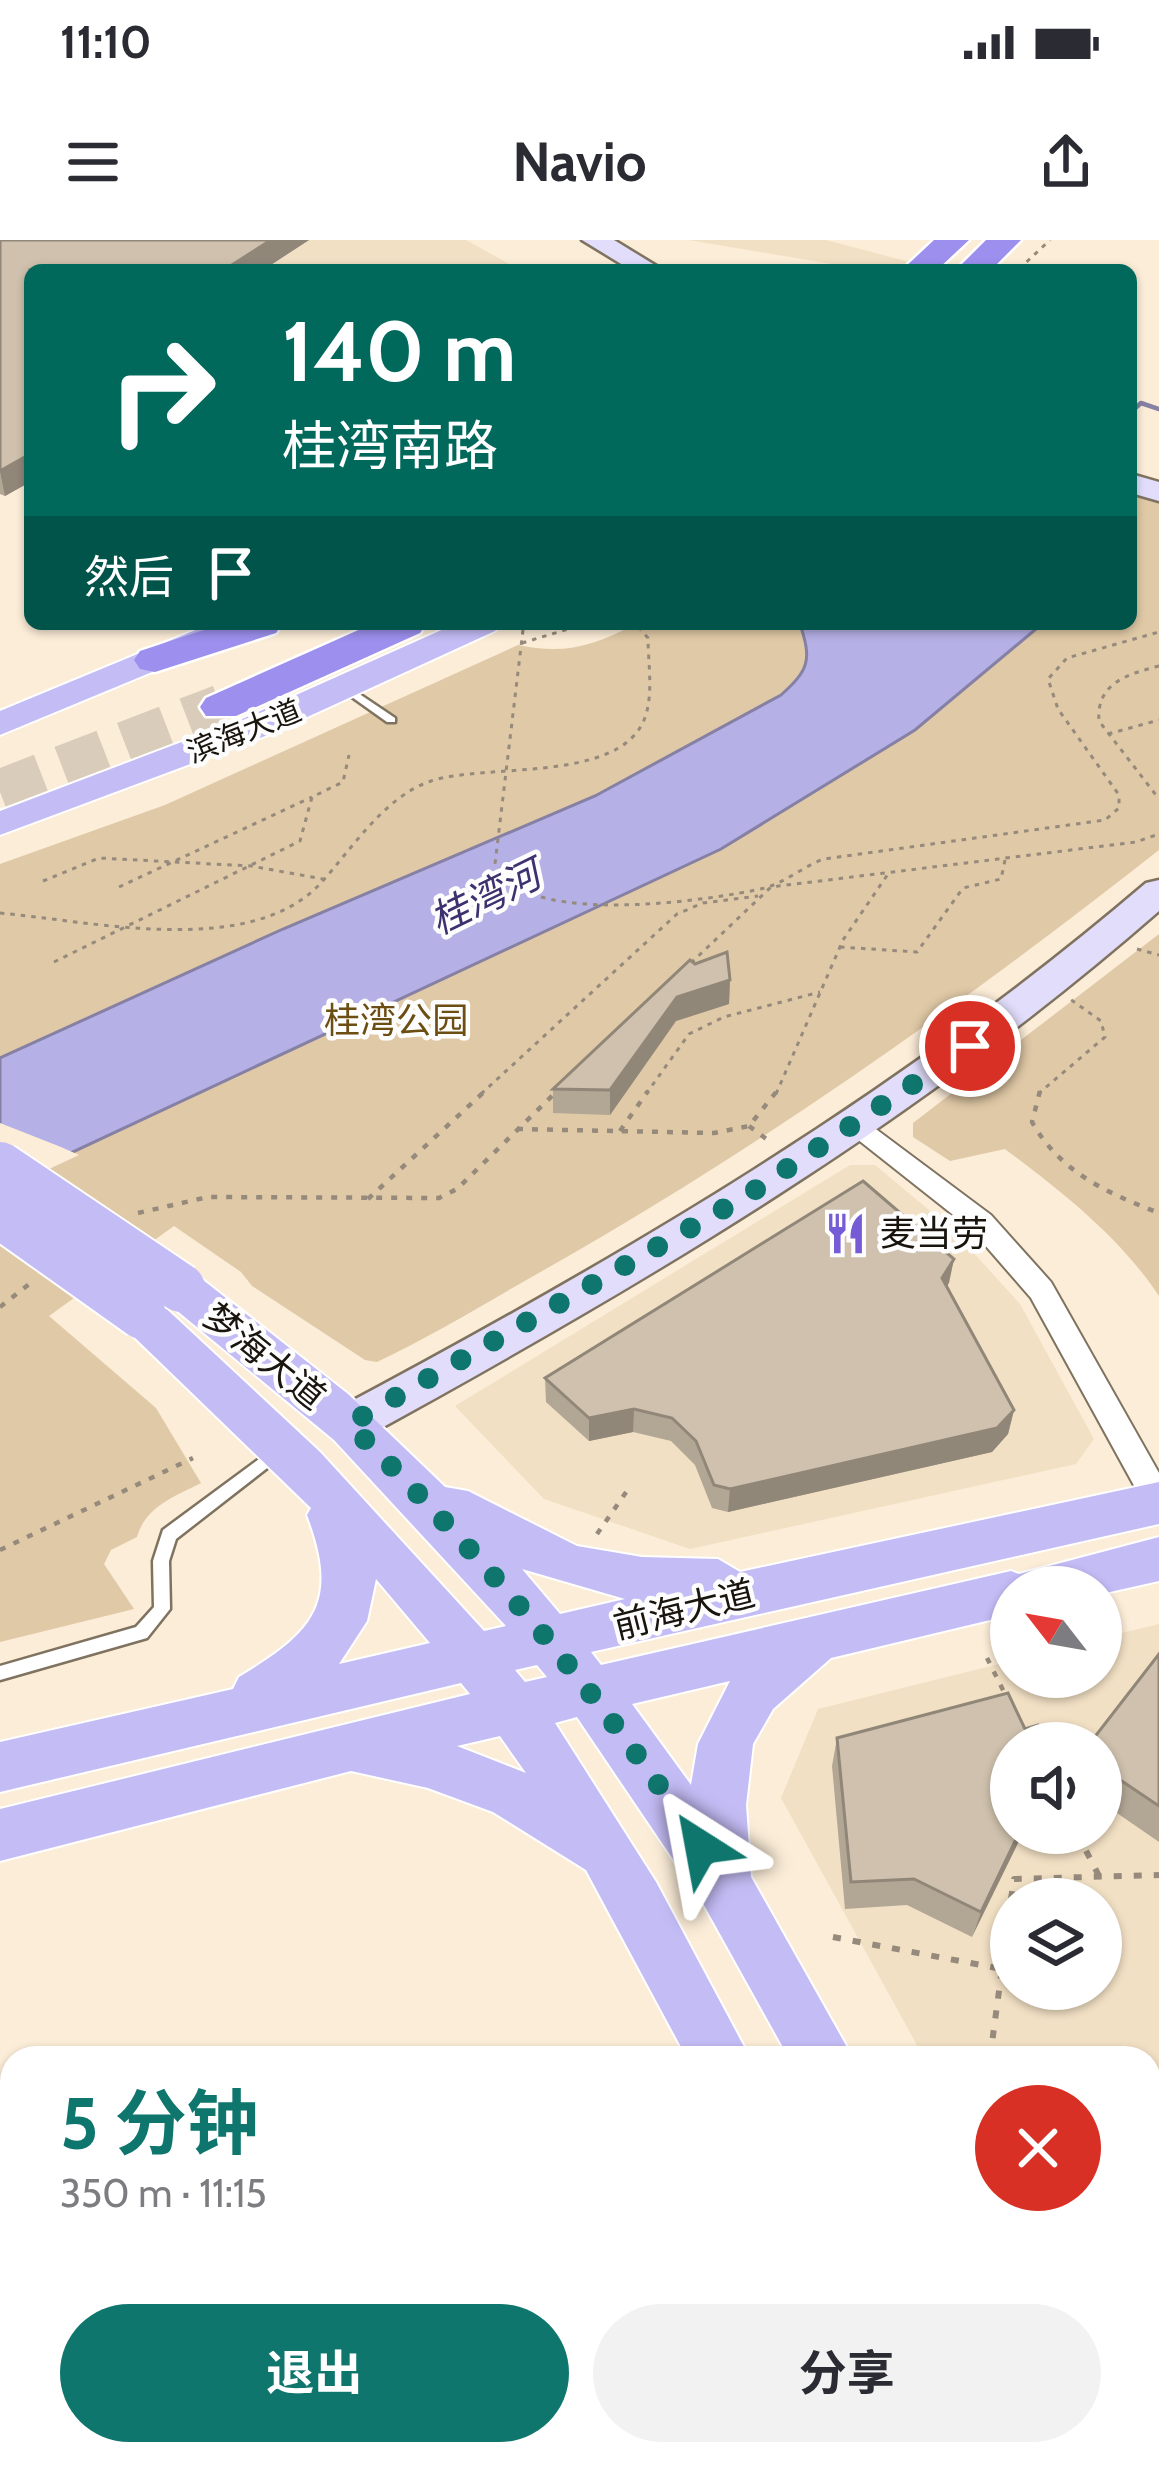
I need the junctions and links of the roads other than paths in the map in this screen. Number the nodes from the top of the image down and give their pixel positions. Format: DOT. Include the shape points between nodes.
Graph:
graph roads {
  1 [pos="595,240"];
  2 [pos="952,240"];
  3 [pos="1005,240"];
  4 [pos="639,264"];
  5 [pos="925,264"];
  6 [pos="979,264"];
  7 [pos="225,630"];
  8 [pos="244,630"];
  9 [pos="325,630"];
  10 [pos="390,630"];
  11 [pos="470,630"];
  12 [pos="155,660"];
  13 [pos="346,688"];
  14 [pos="391,720"];
  15 [pos="0,724"];
  16 [pos="0,824"];
  17 [pos="1159,891"];
  18 [pos="857,1124"];
  19 [pos="0,1166"];
  20 [pos="0,1214"];
  21 [pos="161,1302"];
  22 [pos="349,1424"];
  23 [pos="290,1458"];
  24 [pos="399,1473"];
  25 [pos="1159,1502"];
  26 [pos="1159,1559"];
  27 [pos="1122,1568"];
  28 [pos="806,1579"];
  29 [pos="990,1598"];
  30 [pos="835,1634"];
  31 [pos="547,1641"];
  32 [pos="470,1656"];
  33 [pos="0,1673"];
  34 [pos="592,1693"];
  35 [pos="514,1710"];
  36 [pos="227,1711"];
  37 [pos="292,1760"];
  38 [pos="0,1767"];
  39 [pos="0,1835"];
  40 [pos="615,1868"];
  41 [pos="725,1884"];
  42 [pos="712,2046"];
  43 [pos="815,2046"];
  1 -- 4 [label="street"];
  2 -- 5 [label="highway"];
  3 -- 6 [label="highway"];
  7 -- 12 [label="main road"];
  8 -- 12 [label="highway"];
  9 -- 10 [label="highway" via="206,697"];
  11 -- 13 [label="main road, 滨海大道"];
  12 -- 15 [label="main road"];
  13 -- 14 [label="lane"];
  13 -- 16 [label="main road, 滨海大道"];
  17 -- 18 [label="street" via="1074,969"];
  18 -- 22 [label="street" via="638,1262"];
  18 -- 25 [label="street" via="981,1222 1041,1291"];
  19 -- 21 [label="main road, 梦海大道, bridge"];
  20 -- 21 [label="main road, 梦海大道, bridge"];
  21 -- 22 [label="main road, 梦海大道"];
  21 -- 23 [label="main road, 梦海大道"];
  22 -- 24 [label="main road, 梦海大道"];
  23 -- 32 [label="main road, 梦海大道"];
  23 -- 33 [label="lane" via="169,1534 160,1561 162,1609 141,1633"];
  23 -- 36 [label="main road" via="330,1508 348,1547 349,1606 307,1660"];
  24 -- 28 [label="main road" via="509,1541 598,1576"];
  24 -- 31 [label="main road, 梦海大道"];
  25 -- 28 [label="main road, 前海大道"];
  26 -- 27 [label="main road"];
  28 -- 31 [label="main road, 前海大道"];
  29 -- 30 [label="main road, 前海大道"];
  30 -- 34 [label="main road, 前海大道"];
  30 -- 41 [label="main road" via="764,1681 726,1737 715,1797"];
  31 -- 32 [label="main road, 前海大道"];
  31 -- 34 [label="main road, 梦海大道"];
  32 -- 35 [label="main road, 梦海大道"];
  32 -- 36 [label="main road, 前海大道"];
  34 -- 35 [label="main road, 前海大道"];
  34 -- 41 [label="main road, 梦海大道"];
  35 -- 37 [label="main road, 前海大道"];
  35 -- 40 [label="main road, 梦海大道"];
  36 -- 38 [label="main road, 前海大道"];
  37 -- 39 [label="main road, 前海大道"];
  37 -- 40 [label="main road" via="362,1752 441,1766 548,1814"];
  40 -- 42 [label="main road, 梦海大道"];
  41 -- 43 [label="main road, 梦海大道"];
}
